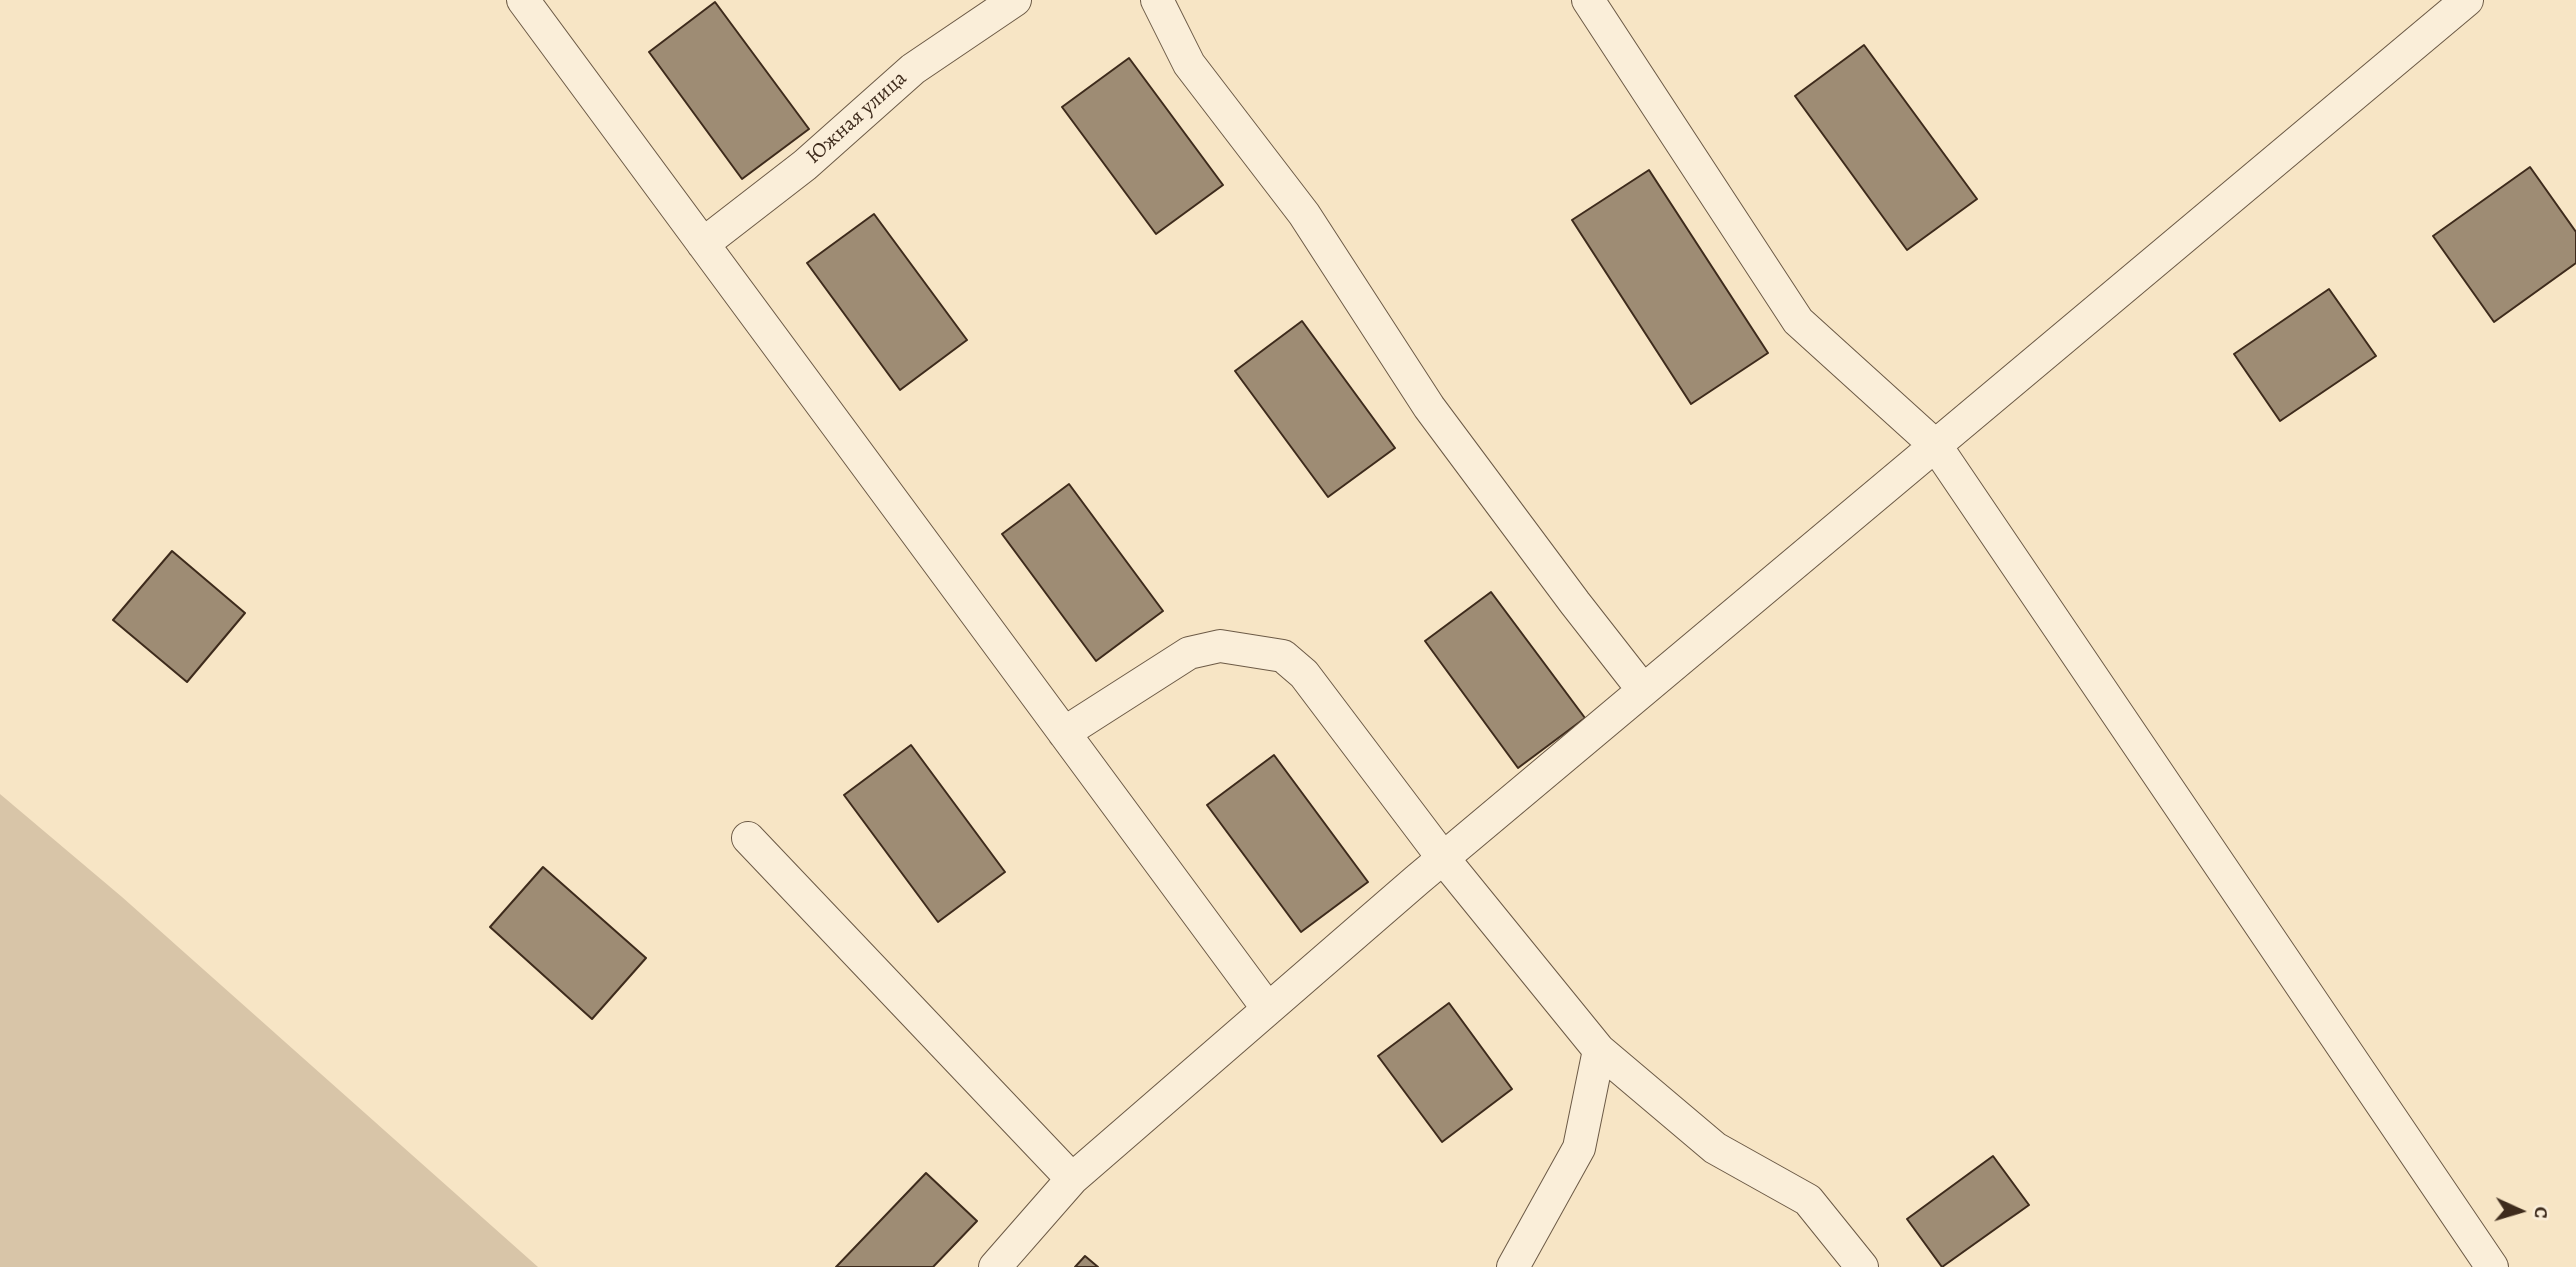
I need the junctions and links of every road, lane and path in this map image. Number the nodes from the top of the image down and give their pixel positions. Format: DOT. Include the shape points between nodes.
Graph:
graph roads {
  1 [pos="523,0"];
  2 [pos="1015,0"];
  3 [pos="1157,0"];
  4 [pos="1588,0"];
  5 [pos="2467,0"];
  6 [pos="703,244"];
  7 [pos="1936,446"];
  8 [pos="1643,691"];
  9 [pos="1065,733"];
  10 [pos="748,838"];
  11 [pos="1443,858"];
  12 [pos="1268,1009"];
  13 [pos="1599,1050"];
  14 [pos="1072,1179"];
  15 [pos="995,1267"];
  16 [pos="1513,1267"];
  17 [pos="1862,1267"];
  18 [pos="2492,1267"];
  1 -- 6 [label="street"];
  2 -- 6 [label="street, Южная улица" via="913,69 805,164"];
  3 -- 8 [label="street" via="1189,64 1304,214 1429,407"];
  4 -- 7 [label="street" via="1798,321"];
  5 -- 7 [label="street"];
  6 -- 9 [label="street"];
  7 -- 8 [label="street"];
  7 -- 18 [label="street"];
  8 -- 11 [label="street"];
  9 -- 11 [label="street" via="1189,653 1220,646 1283,656 1304,674"];
  9 -- 12 [label="street"];
  10 -- 14 [label="street"];
  11 -- 12 [label="street"];
  11 -- 13 [label="street"];
  12 -- 14 [label="street"];
  13 -- 16 [label="street" via="1578,1148"];
  13 -- 17 [label="street" via="1715,1148 1808,1200"];
  14 -- 15 [label="street"];
}
